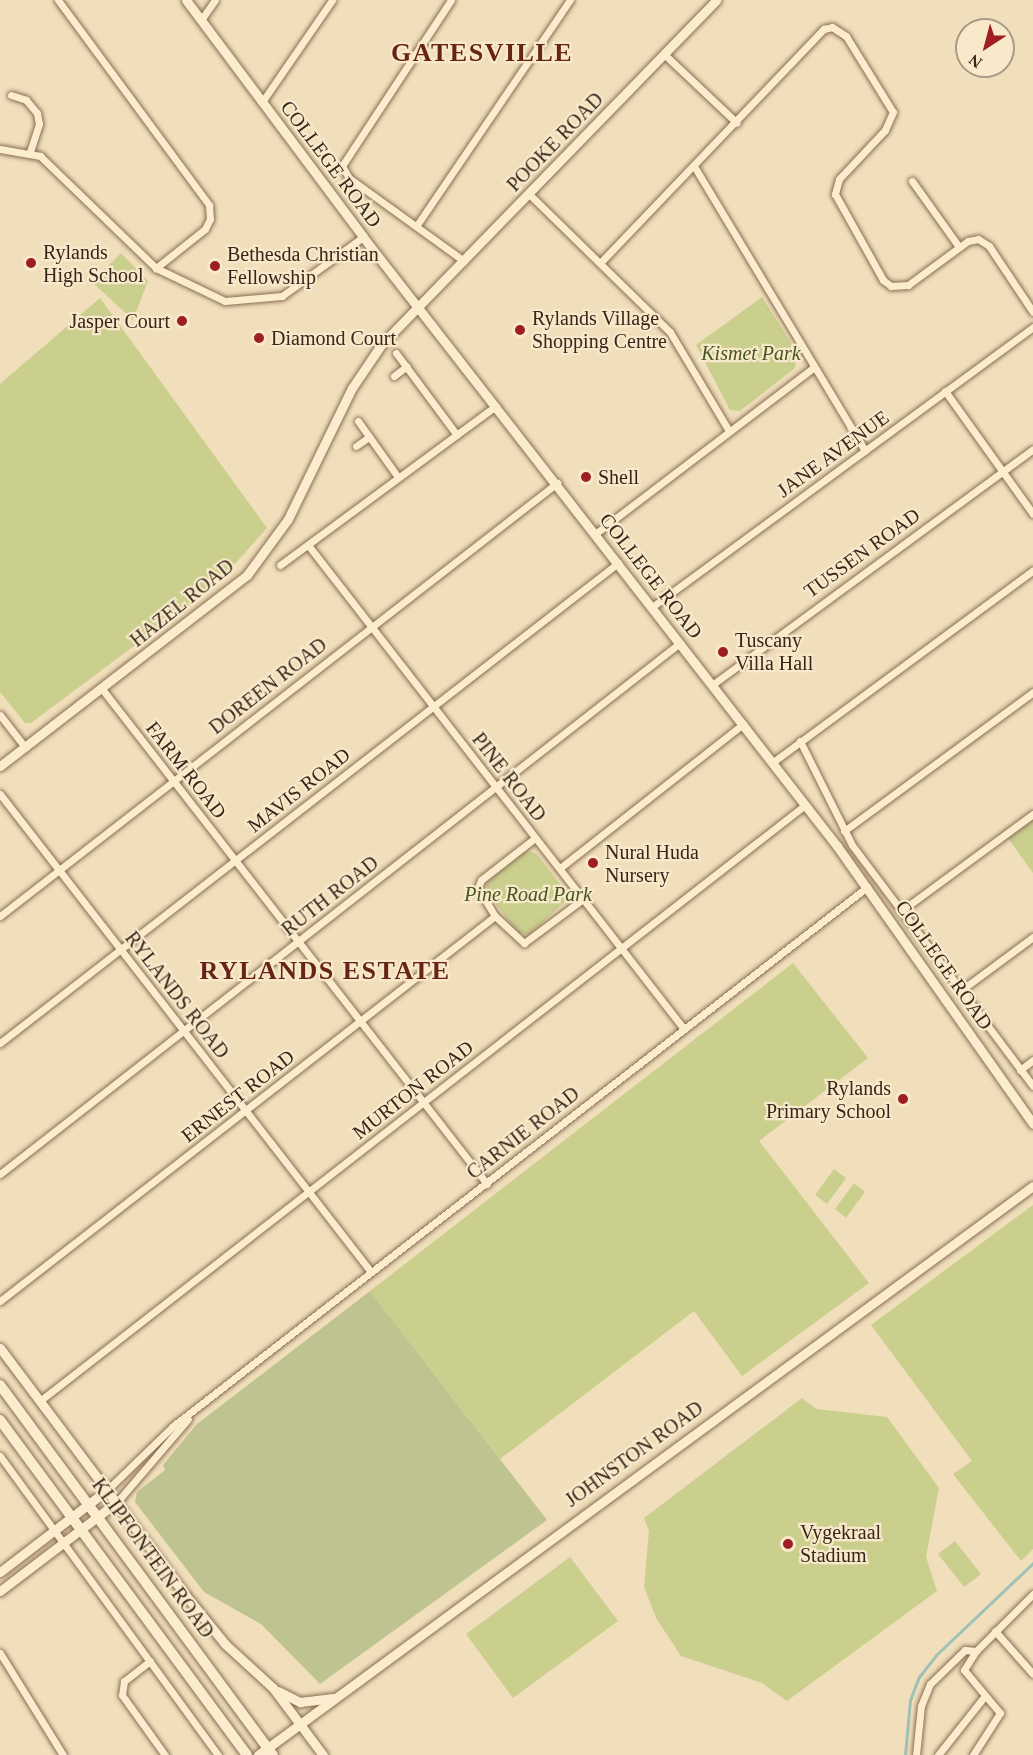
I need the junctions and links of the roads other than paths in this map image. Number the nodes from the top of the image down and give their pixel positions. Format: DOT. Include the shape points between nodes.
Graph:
graph roads {
  1 [pos="58,0"];
  2 [pos="186,0"];
  3 [pos="215,0"];
  4 [pos="332,0"];
  5 [pos="452,0"];
  6 [pos="570,0"];
  7 [pos="716,0"];
  8 [pos="201,20"];
  9 [pos="664,54"];
  10 [pos="11,95"];
  11 [pos="262,102"];
  12 [pos="736,123"];
  13 [pos="0,149"];
  14 [pos="30,152"];
  15 [pos="694,166"];
  16 [pos="912,180"];
  17 [pos="530,195"];
  18 [pos="417,225"];
  19 [pos="363,237"];
  20 [pos="959,247"];
  21 [pos="464,261"];
  22 [pos="600,263"];
  23 [pos="156,268"];
  24 [pos="417,305"];
  25 [pos="1033,312"];
  26 [pos="1033,327"];
  27 [pos="396,353"];
  28 [pos="406,366"];
  29 [pos="814,367"];
  30 [pos="394,376"];
  31 [pos="945,392"];
  32 [pos="496,406"];
  33 [pos="358,422"];
  34 [pos="729,430"];
  35 [pos="457,435"];
  36 [pos="369,436"];
  37 [pos="356,446"];
  38 [pos="1033,449"];
  39 [pos="865,451"];
  40 [pos="1002,471"];
  41 [pos="398,477"];
  42 [pos="557,483"];
  43 [pos="1033,514"];
  44 [pos="595,534"];
  45 [pos="308,545"];
  46 [pos="618,563"];
  47 [pos="280,565"];
  48 [pos="1033,570"];
  49 [pos="652,607"];
  50 [pos="372,627"];
  51 [pos="680,643"];
  52 [pos="712,685"];
  53 [pos="102,689"];
  54 [pos="1033,692"];
  55 [pos="433,706"];
  56 [pos="0,715"];
  57 [pos="743,724"];
  58 [pos="800,741"];
  59 [pos="25,747"];
  60 [pos="772,762"];
  61 [pos="0,766"];
  62 [pos="174,781"];
  63 [pos="497,788"];
  64 [pos="0,794"];
  65 [pos="806,805"];
  66 [pos="1033,814"];
  67 [pos="844,831"];
  68 [pos="535,838"];
  69 [pos="235,861"];
  70 [pos="560,868"];
  71 [pos="58,870"];
  72 [pos="867,887"];
  73 [pos="584,900"];
  74 [pos="901,911"];
  75 [pos="0,916"];
  76 [pos="495,916"];
  77 [pos="1033,937"];
  78 [pos="298,942"];
  79 [pos="621,948"];
  80 [pos="121,949"];
  81 [pos="960,991"];
  82 [pos="362,1021"];
  83 [pos="684,1029"];
  84 [pos="184,1030"];
  85 [pos="0,1043"];
  86 [pos="1033,1060"];
  87 [pos="1020,1070"];
  88 [pos="1033,1086"];
  89 [pos="423,1103"];
  90 [pos="246,1110"];
  91 [pos="1033,1124"];
  92 [pos="0,1174"];
  93 [pos="487,1184"];
  94 [pos="1033,1186"];
  95 [pos="309,1192"];
  96 [pos="371,1272"];
  97 [pos="0,1301"];
  98 [pos="0,1348"];
  99 [pos="0,1385"];
  100 [pos="41,1400"];
  101 [pos="200,1407"];
  102 [pos="0,1420"];
  103 [pos="0,1456"];
  104 [pos="107,1490"];
  105 [pos="117,1502"];
  106 [pos="91,1503"];
  107 [pos="100,1515"];
  108 [pos="73,1516"];
  109 [pos="82,1528"];
  110 [pos="55,1530"];
  111 [pos="64,1542"];
  112 [pos="0,1572"];
  113 [pos="0,1591"];
  114 [pos="1033,1594"];
  115 [pos="995,1631"];
  116 [pos="976,1651"];
  117 [pos="0,1653"];
  118 [pos="150,1661"];
  119 [pos="1033,1674"];
  120 [pos="273,1689"];
  121 [pos="338,1697"];
  122 [pos="984,1697"];
  123 [pos="301,1724"];
  124 [pos="270,1752"];
  125 [pos="63,1755"];
  126 [pos="165,1755"];
  127 [pos="218,1755"];
  128 [pos="247,1755"];
  129 [pos="258,1755"];
  130 [pos="323,1755"];
  131 [pos="916,1755"];
  132 [pos="938,1755"];
  133 [pos="973,1755"];
  1 -- 23 [label="street" via="209,205 210,219 205,229"];
  2 -- 8 [label="street, COLLEGE ROAD"];
  3 -- 8 [label="street"];
  4 -- 11 [label="street"];
  5 -- 18 [label="street" via="342,163 349,178"];
  6 -- 18 [label="street"];
  7 -- 9 [label="street, POOKE ROAD"];
  8 -- 11 [label="street, COLLEGE ROAD"];
  9 -- 12 [label="street"];
  9 -- 17 [label="street, POOKE ROAD"];
  10 -- 14 [label="street" via="26,100 38,113 39,124"];
  11 -- 19 [label="street, COLLEGE ROAD"];
  12 -- 15 [label="street"];
  12 -- 20 [label="street" via="824,29 832,27 846,36 893,112 885,130 836,184 843,212 883,280 891,286 908,285"];
  13 -- 14 [label="street"];
  14 -- 23 [label="street" via="48,163"];
  15 -- 22 [label="street"];
  15 -- 29 [label="street"];
  16 -- 20 [label="street"];
  17 -- 21 [label="street, POOKE ROAD"];
  17 -- 22 [label="street"];
  18 -- 21 [label="street"];
  19 -- 23 [label="street" via="290,292 272,298 225,301"];
  19 -- 24 [label="street, COLLEGE ROAD"];
  20 -- 25 [label="street" via="978,239 989,246"];
  21 -- 24 [label="street, POOKE ROAD"];
  22 -- 34 [label="street" via="674,337"];
  24 -- 32 [label="street, COLLEGE ROAD"];
  24 -- 53 [label="street, HAZEL ROAD" via="364,366 288,519 262,558 218,601"];
  26 -- 31 [label="street, JANE AVENUE"];
  27 -- 28 [label="street"];
  28 -- 30 [label="street"];
  28 -- 35 [label="street"];
  29 -- 34 [label="street"];
  29 -- 39 [label="street"];
  31 -- 39 [label="street, JANE AVENUE"];
  31 -- 40 [label="street"];
  32 -- 35 [label="street"];
  32 -- 42 [label="street, COLLEGE ROAD"];
  33 -- 36 [label="street"];
  34 -- 44 [label="street"];
  35 -- 41 [label="street"];
  36 -- 37 [label="street"];
  36 -- 41 [label="street"];
  38 -- 40 [label="street, TUSSEN ROAD"];
  39 -- 49 [label="street, JANE AVENUE"];
  40 -- 43 [label="street"];
  40 -- 52 [label="street, TUSSEN ROAD"];
  41 -- 45 [label="street"];
  42 -- 44 [label="street, COLLEGE ROAD"];
  42 -- 50 [label="street, DOREEN ROAD"];
  44 -- 46 [label="street, COLLEGE ROAD"];
  45 -- 47 [label="street"];
  45 -- 50 [label="street, PINE ROAD"];
  46 -- 49 [label="street, COLLEGE ROAD"];
  46 -- 55 [label="street, MAVIS ROAD"];
  48 -- 58 [label="street"];
  49 -- 51 [label="street, COLLEGE ROAD"];
  50 -- 55 [label="street, PINE ROAD"];
  50 -- 62 [label="street, DOREEN ROAD"];
  51 -- 52 [label="street, COLLEGE ROAD"];
  51 -- 63 [label="street, RUTH ROAD"];
  52 -- 57 [label="street, COLLEGE ROAD"];
  53 -- 59 [label="street, HAZEL ROAD"];
  53 -- 62 [label="street, FARM ROAD"];
  54 -- 67 [label="street"];
  55 -- 63 [label="street, PINE ROAD"];
  55 -- 69 [label="street, MAVIS ROAD"];
  56 -- 59 [label="street"];
  57 -- 60 [label="street, COLLEGE ROAD"];
  57 -- 70 [label="street"];
  58 -- 60 [label="street"];
  58 -- 67 [label="street"];
  59 -- 61 [label="street, HAZEL ROAD"];
  60 -- 65 [label="street, COLLEGE ROAD"];
  62 -- 69 [label="street, FARM ROAD"];
  62 -- 71 [label="street, DOREEN ROAD"];
  63 -- 68 [label="street, PINE ROAD"];
  63 -- 78 [label="street, RUTH ROAD"];
  64 -- 71 [label="street, RYLANDS ROAD"];
  65 -- 72 [label="street, COLLEGE ROAD"];
  65 -- 79 [label="street, MURTON ROAD"];
  66 -- 74 [label="street"];
  67 -- 74 [label="street"];
  68 -- 70 [label="street, PINE ROAD"];
  68 -- 76 [label="street" via="481,880 482,896"];
  69 -- 78 [label="street, FARM ROAD"];
  69 -- 80 [label="street, MAVIS ROAD"];
  70 -- 73 [label="street, PINE ROAD"];
  71 -- 75 [label="street, DOREEN ROAD"];
  71 -- 80 [label="street, RYLANDS ROAD"];
  72 -- 83 [label="street, CARNIE ROAD"];
  72 -- 91 [label="street, COLLEGE ROAD"];
  73 -- 76 [label="street" via="524,943"];
  73 -- 79 [label="street, PINE ROAD"];
  74 -- 81 [label="street"];
  76 -- 82 [label="street, ERNEST ROAD"];
  77 -- 81 [label="street"];
  78 -- 82 [label="street, FARM ROAD"];
  78 -- 84 [label="street, RUTH ROAD"];
  79 -- 83 [label="street, PINE ROAD"];
  79 -- 89 [label="street, MURTON ROAD"];
  80 -- 84 [label="street, RYLANDS ROAD"];
  80 -- 85 [label="street, MAVIS ROAD"];
  81 -- 87 [label="street"];
  82 -- 89 [label="street, FARM ROAD"];
  82 -- 90 [label="street, ERNEST ROAD"];
  83 -- 93 [label="street, CARNIE ROAD"];
  84 -- 90 [label="street, RYLANDS ROAD"];
  84 -- 92 [label="street, RUTH ROAD"];
  86 -- 87 [label="street"];
  87 -- 88 [label="street"];
  89 -- 93 [label="street, FARM ROAD"];
  89 -- 95 [label="street, MURTON ROAD"];
  90 -- 95 [label="street, RYLANDS ROAD"];
  90 -- 97 [label="street, ERNEST ROAD"];
  93 -- 96 [label="street, CARNIE ROAD"];
  94 -- 121 [label="street, JOHNSTON ROAD"];
  95 -- 96 [label="street, RYLANDS ROAD"];
  95 -- 100 [label="street, MURTON ROAD"];
  96 -- 101 [label="street, CARNIE ROAD"];
  98 -- 100 [label="street"];
  99 -- 106 [label="main road, KLIPFONTEIN ROAD"];
  100 -- 104 [label="street"];
  101 -- 104 [label="street, CARNIE ROAD" via="173,1426"];
  101 -- 105 [label="street, CARNIE ROAD"];
  102 -- 108 [label="main road, KLIPFONTEIN ROAD"];
  103 -- 110 [label="street"];
  104 -- 105 [label="street"];
  104 -- 106 [label="street, CARNIE ROAD"];
  105 -- 107 [label="street, CARNIE ROAD"];
  105 -- 120 [label="street" via="209,1625"];
  106 -- 107 [label="main road, KLIPFONTEIN ROAD"];
  106 -- 108 [label="street, CARNIE ROAD"];
  107 -- 109 [label="street, CARNIE ROAD"];
  107 -- 124 [label="main road, KLIPFONTEIN ROAD"];
  108 -- 109 [label="main road, KLIPFONTEIN ROAD"];
  108 -- 110 [label="street, CARNIE ROAD"];
  109 -- 111 [label="street, CARNIE ROAD"];
  109 -- 128 [label="main road, KLIPFONTEIN ROAD"];
  110 -- 111 [label="street"];
  110 -- 112 [label="street, CARNIE ROAD"];
  111 -- 113 [label="street, CARNIE ROAD"];
  111 -- 118 [label="street"];
  114 -- 115 [label="street"];
  115 -- 116 [label="street"];
  115 -- 119 [label="street"];
  116 -- 122 [label="street" via="964,1672"];
  116 -- 131 [label="street" via="965,1650 930,1684 921,1706"];
  117 -- 125 [label="street"];
  118 -- 126 [label="street" via="124,1681 122,1695"];
  118 -- 127 [label="street"];
  120 -- 121 [label="street" via="300,1702"];
  120 -- 123 [label="street"];
  121 -- 123 [label="street, JOHNSTON ROAD"];
  122 -- 132 [label="street"];
  122 -- 133 [label="street" via="1000,1715"];
  123 -- 124 [label="street, JOHNSTON ROAD"];
  123 -- 130 [label="street"];
  124 -- 129 [label="street, JOHNSTON ROAD"];
}
